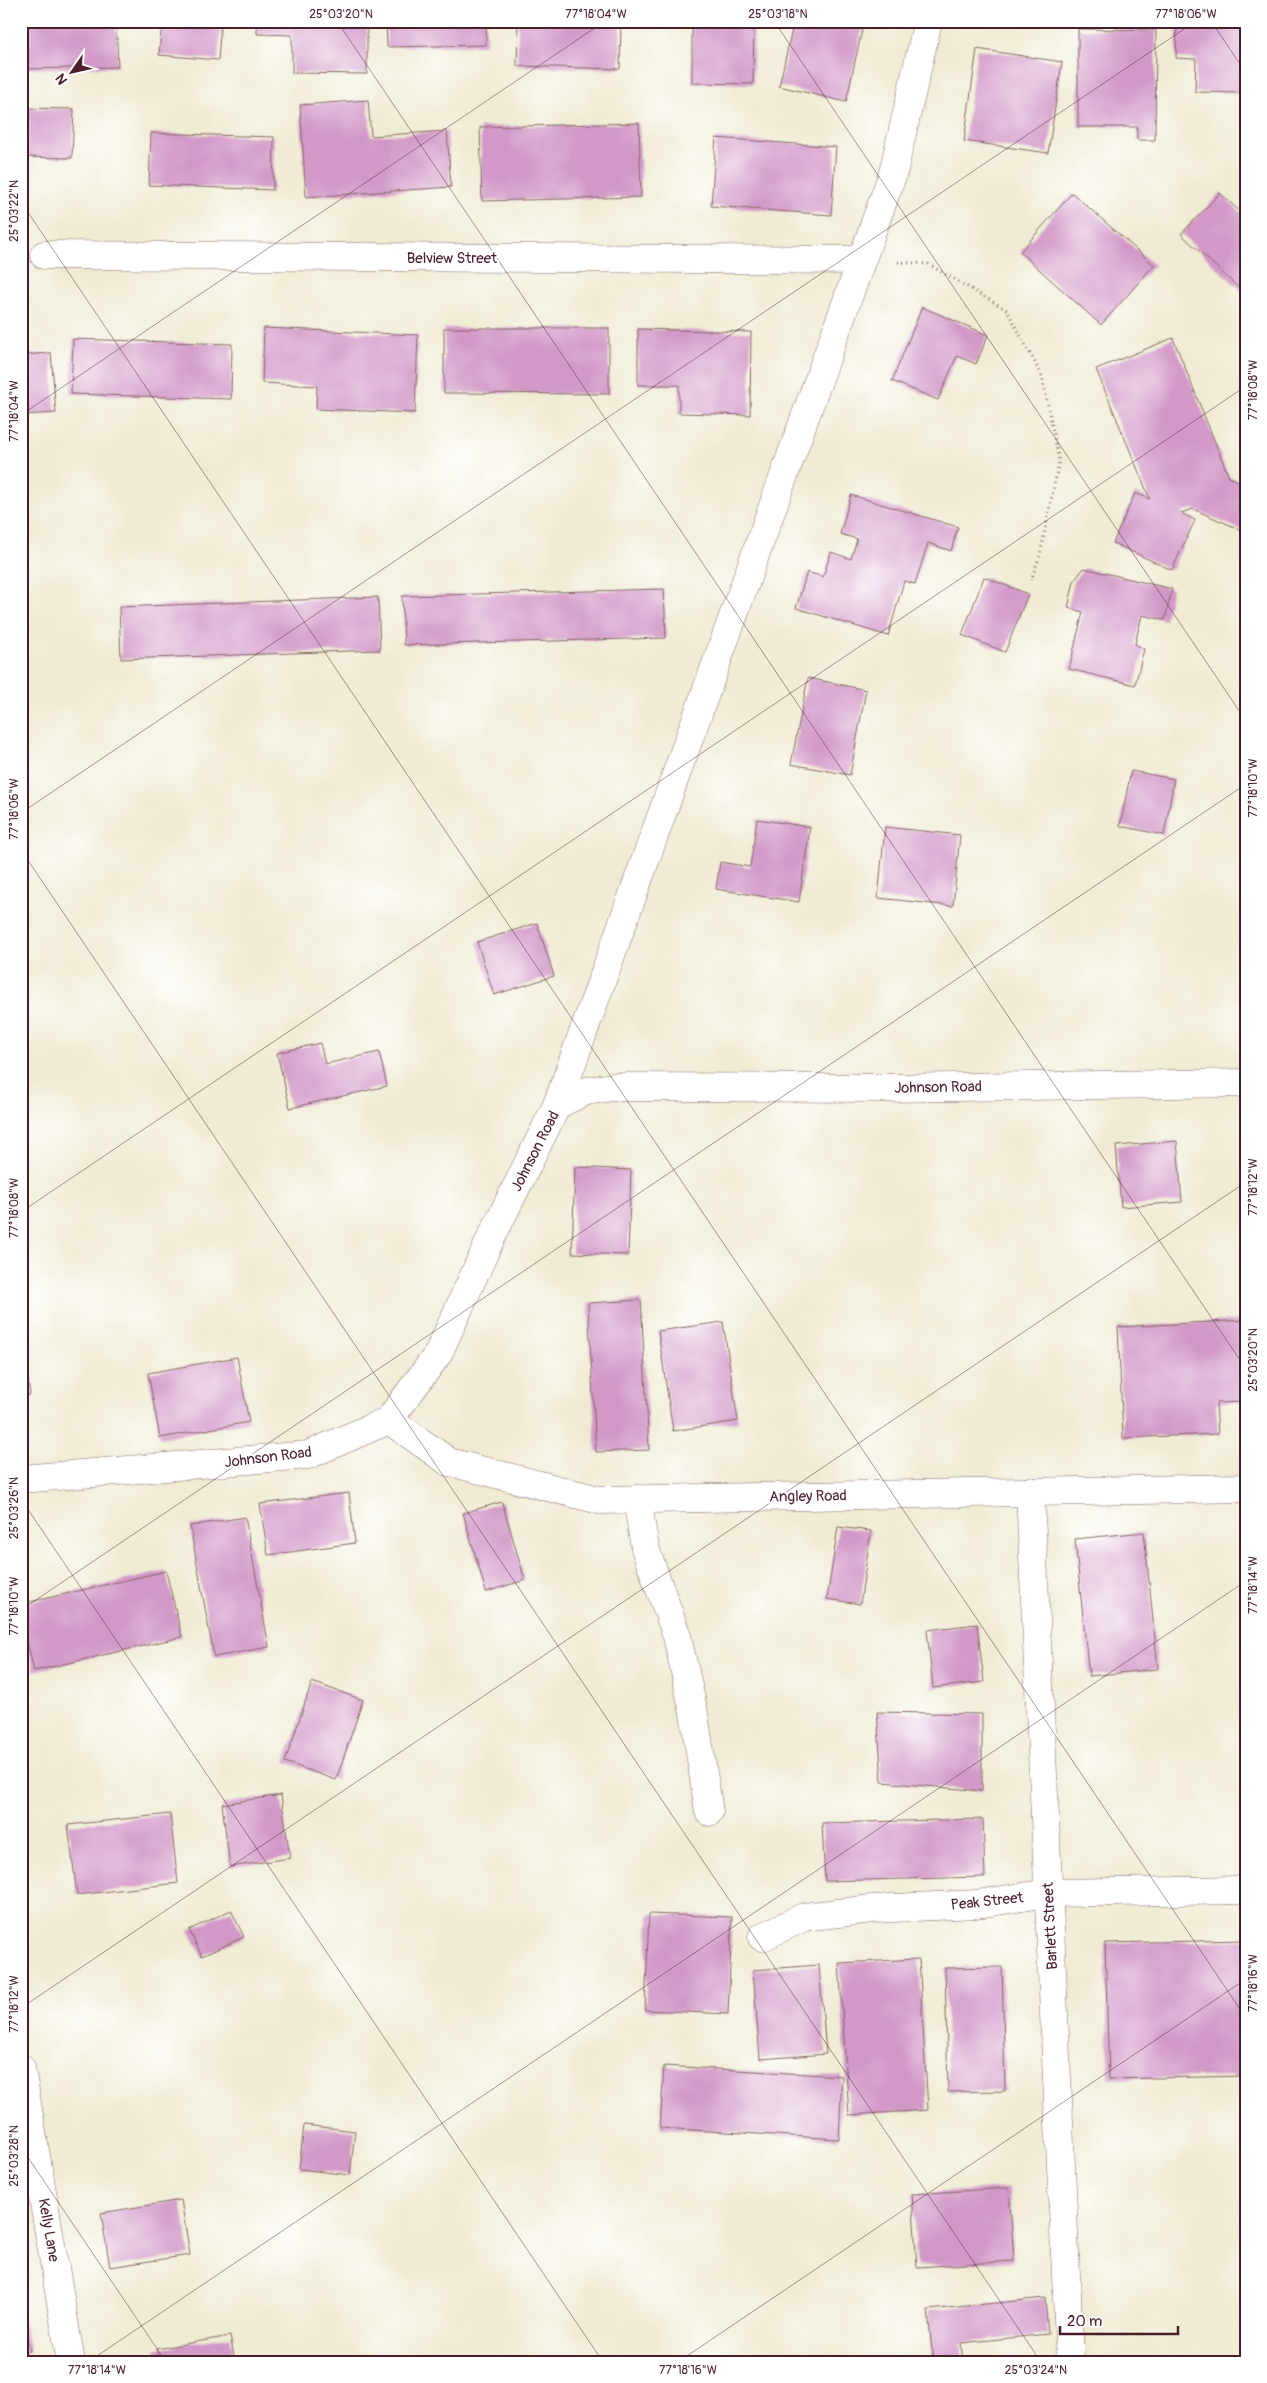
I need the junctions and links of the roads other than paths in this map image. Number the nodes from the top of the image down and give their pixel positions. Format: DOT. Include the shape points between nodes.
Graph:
graph roads {
  1 [pos="928,21"];
  2 [pos="44,255"];
  3 [pos="860,260"];
  4 [pos="1246,1083"];
  5 [pos="557,1105"];
  6 [pos="388,1420"];
  7 [pos="21,1479"];
  8 [pos="1246,1488"];
  9 [pos="1030,1491"];
  10 [pos="637,1499"];
  11 [pos="709,1812"];
  12 [pos="1246,1890"];
  13 [pos="1048,1894"];
  14 [pos="762,1937"];
  15 [pos="21,2068"];
  16 [pos="71,2362"];
  17 [pos="1070,2362"];
  1 -- 3 [label="street" via="893,173"];
  2 -- 3 [label="street, Belview Street"];
  3 -- 5 [label="street"];
  4 -- 5 [label="street, Johnson Road" via="886,1088 613,1087 586,1091"];
  5 -- 6 [label="street, Johnson Road" via="438,1354"];
  6 -- 7 [label="street, Johnson Road" via="308,1455"];
  6 -- 10 [label="street, Angley Road" via="449,1462 599,1500"];
  8 -- 9 [label="street, Angley Road"];
  9 -- 10 [label="street, Angley Road"];
  9 -- 13 [label="street, Barlett Street"];
  10 -- 11 [label="street" via="645,1548 677,1636 694,1713"];
  12 -- 13 [label="street, Peak Street"];
  13 -- 14 [label="street, Peak Street" via="977,1904 872,1909 804,1917"];
  13 -- 17 [label="street, Barlett Street"];
  15 -- 16 [label="street, Kelly Lane"];
}
